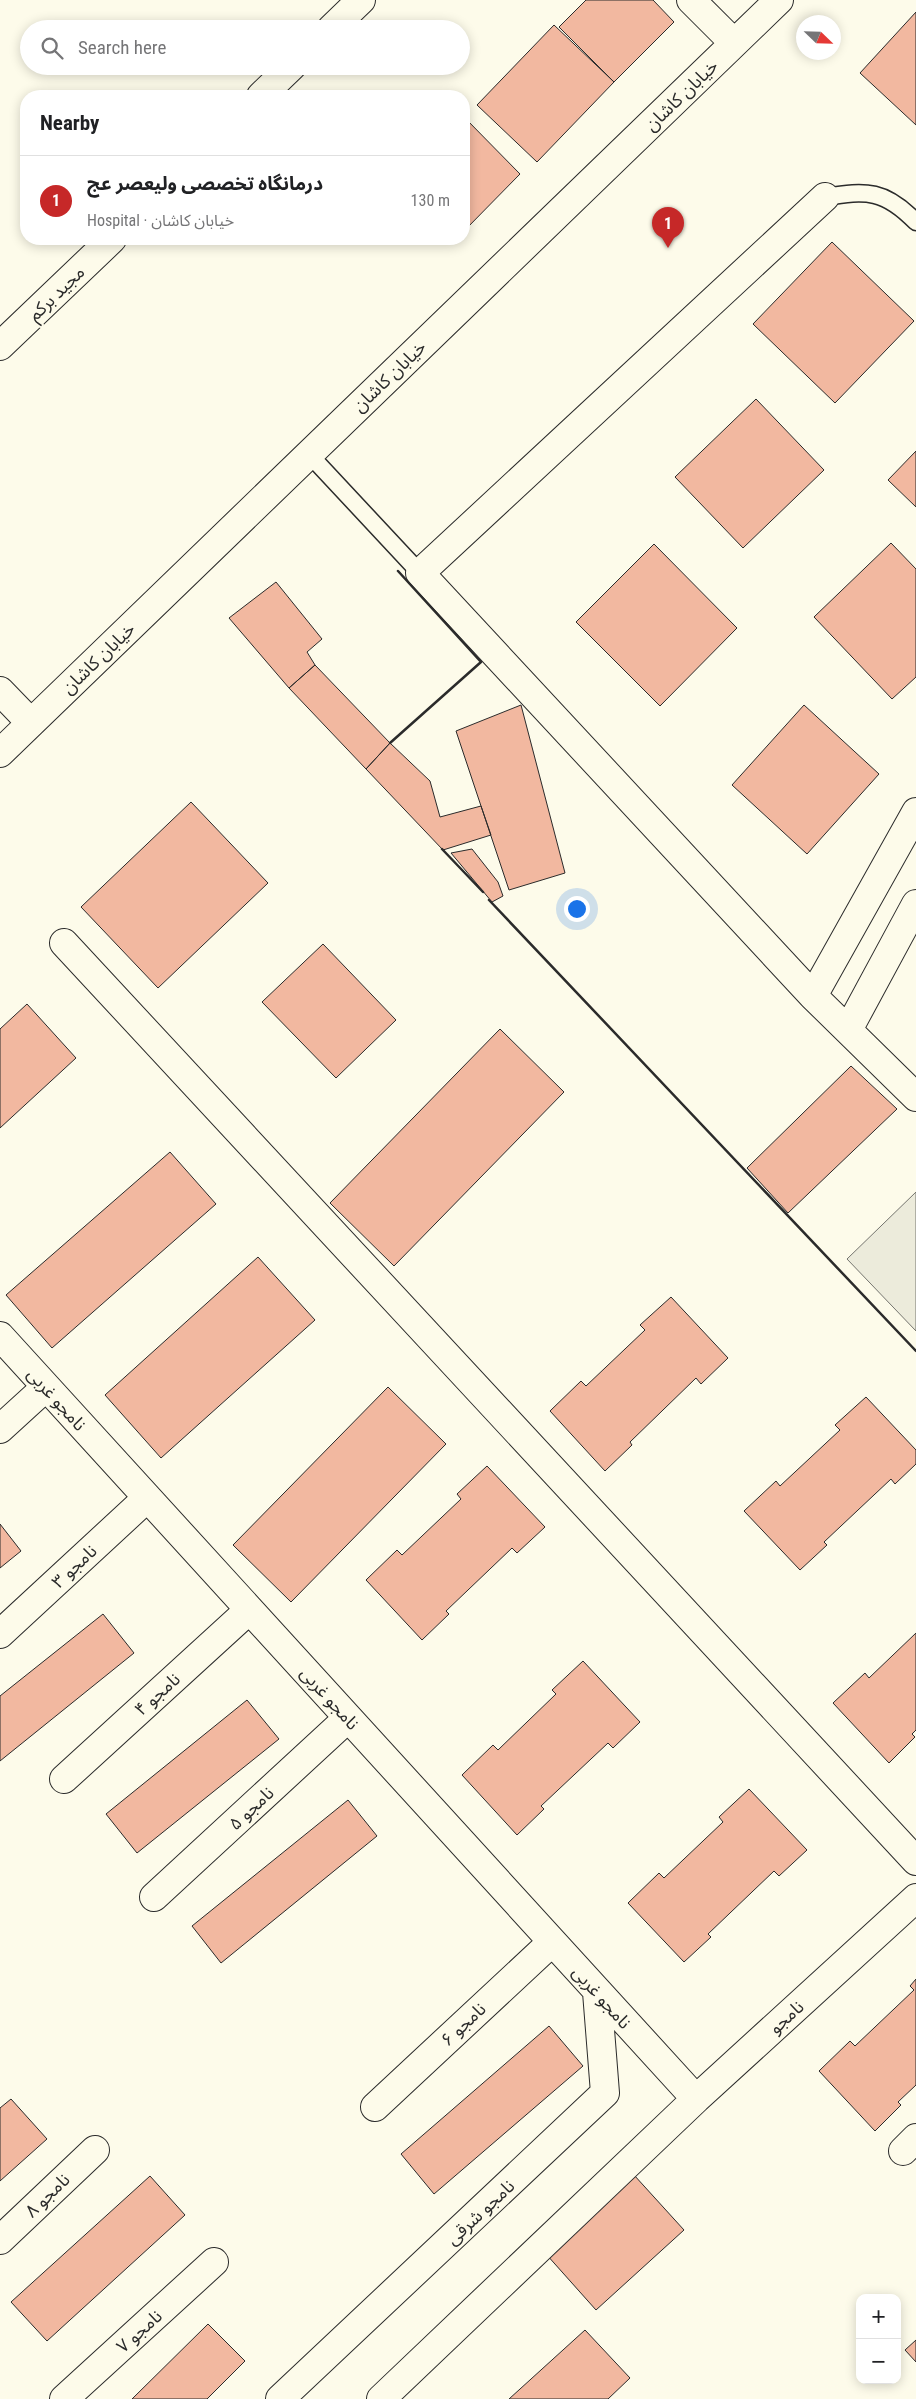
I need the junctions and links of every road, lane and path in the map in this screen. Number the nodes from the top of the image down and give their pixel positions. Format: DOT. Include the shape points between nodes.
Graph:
graph roads {
  1 [pos="362,0"];
  2 [pos="691,0"];
  3 [pos="779,0"];
  4 [pos="341,20"];
  5 [pos="734,43"];
  6 [pos="283,75"];
  7 [pos="267,90"];
  8 [pos="825,197"];
  9 [pos="916,222"];
  10 [pos="106,245"];
  11 [pos="0,346"];
  12 [pos="308,453"];
  13 [pos="420,573"];
  14 [pos="0,691"];
  15 [pos="31,724"];
  16 [pos="0,753"];
  17 [pos="916,812"];
  18 [pos="916,904"];
  19 [pos="64,943"];
  20 [pos="813,996"];
  21 [pos="848,1030"];
  22 [pos="916,1097"];
  23 [pos="0,1336"];
  24 [pos="46,1387"];
  25 [pos="0,1429"];
  26 [pos="147,1498"];
  27 [pos="250,1610"];
  28 [pos="0,1634"];
  29 [pos="348,1718"];
  30 [pos="64,1779"];
  31 [pos="916,1861"];
  32 [pos="154,1897"];
  33 [pos="916,1898"];
  34 [pos="552,1942"];
  35 [pos="597,1992"];
  36 [pos="696,2099"];
  37 [pos="375,2106"];
  38 [pos="95,2150"];
  39 [pos="0,2240"];
  40 [pos="214,2262"];
  41 [pos="64,2399"];
  42 [pos="280,2399"];
  43 [pos="381,2399"];
  1 -- 4 [label="street"];
  2 -- 5 [label="street"];
  3 -- 5 [label="street, خیابان کاشان"];
  5 -- 12 [label="street, خیابان کاشان"];
  6 -- 7 [label="street"];
  8 -- 9 [label="lane" via="855,192 883,196"];
  8 -- 13 [label="street"];
  10 -- 11 [label="street, مجید برکم"];
  12 -- 13 [label="lane"];
  12 -- 15 [label="street, خیابان کاشان"];
  13 -- 20 [label="street"];
  14 -- 15 [label="street"];
  15 -- 16 [label="street, خیابان کاشان"];
  17 -- 20 [label="street"];
  18 -- 21 [label="street"];
  19 -- 31 [label="street"];
  20 -- 21 [label="street"];
  21 -- 22 [label="street"];
  23 -- 24 [label="street, نامجو غربی"];
  24 -- 25 [label="street"];
  24 -- 26 [label="street, نامجو غربی"];
  26 -- 27 [label="street, نامجو غربی"];
  26 -- 28 [label="street, نامجو ۳"];
  27 -- 29 [label="street, نامجو غربی"];
  27 -- 30 [label="street, نامجو ۴"];
  29 -- 32 [label="street, نامجو ۵"];
  29 -- 34 [label="street, نامجو غربی"];
  33 -- 36 [label="street, نامجو"];
  34 -- 35 [label="street, نامجو غربی"];
  34 -- 37 [label="street, نامجو ۶"];
  35 -- 36 [label="street, نامجو غربی"];
  35 -- 42 [label="street, نامجو شرقی" via="605,2094"];
  36 -- 43 [label="street, نامجو"];
  38 -- 39 [label="street, نامجو ۸"];
  40 -- 41 [label="street, نامجو ۷"];
}
